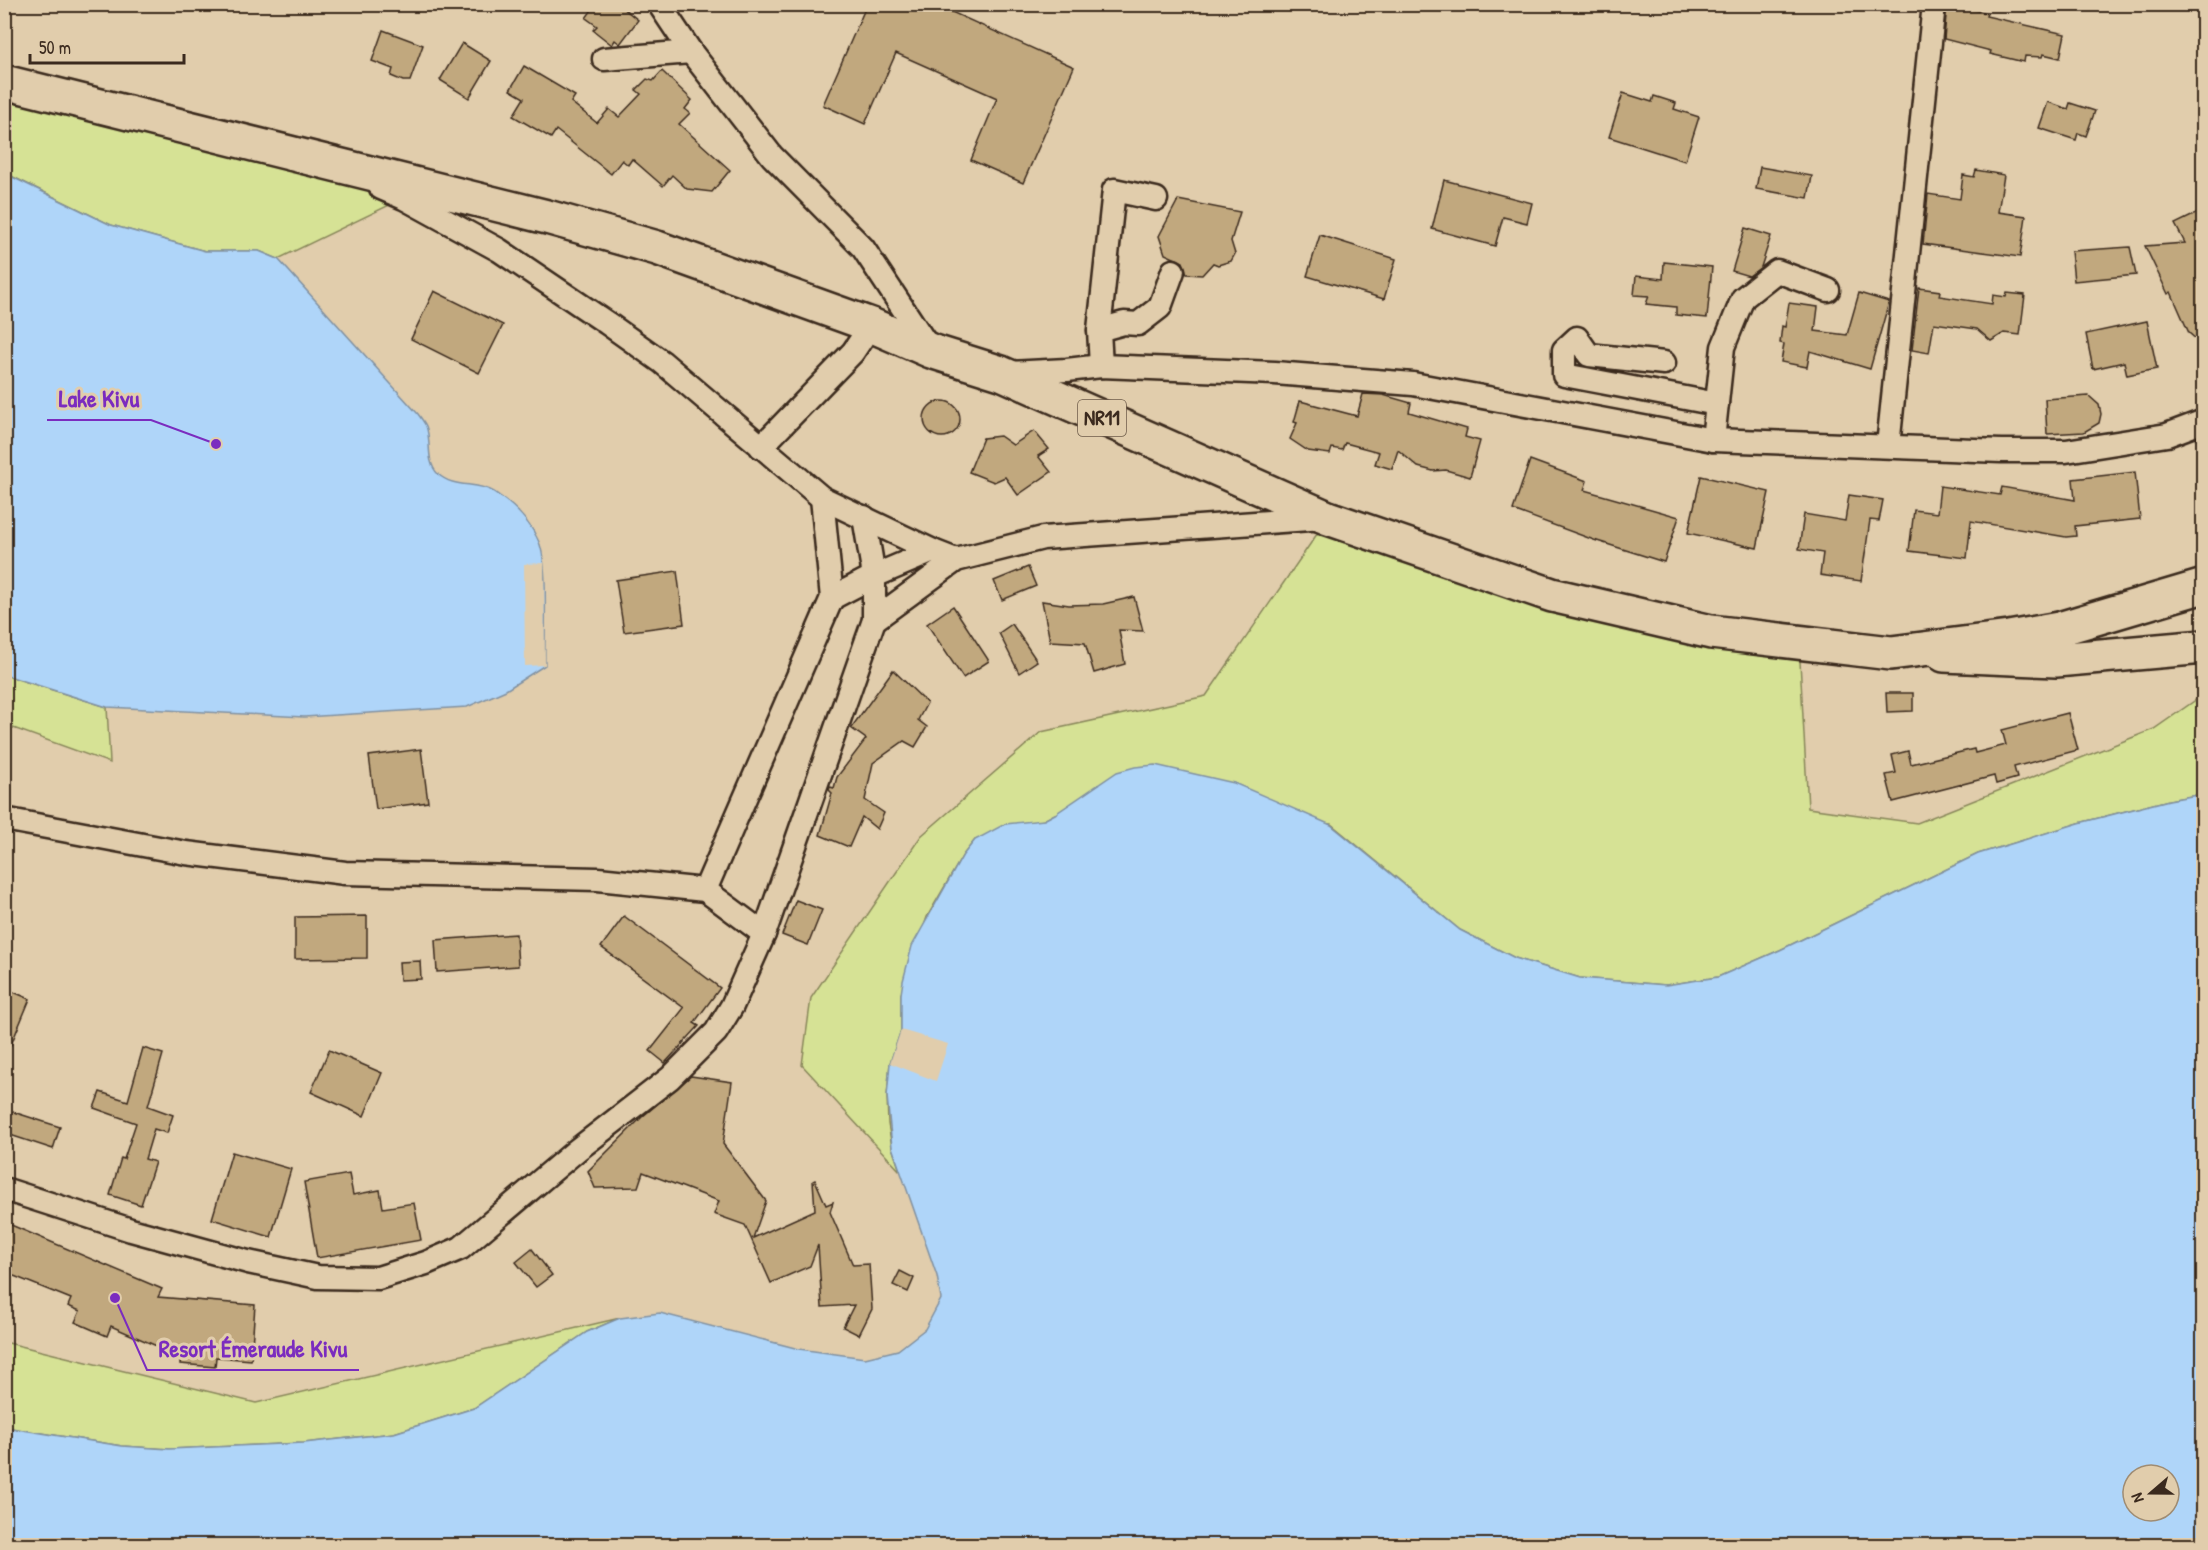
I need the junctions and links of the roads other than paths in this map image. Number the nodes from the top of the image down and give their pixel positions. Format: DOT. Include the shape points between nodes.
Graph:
graph roads {
  1 [pos="659,4"];
  2 [pos="1934,4"];
  3 [pos="691,52"];
  4 [pos="604,59"];
  5 [pos="4,82"];
  6 [pos="307,158"];
  7 [pos="1156,200"];
  8 [pos="1173,271"];
  9 [pos="1828,290"];
  10 [pos="871,325"];
  11 [pos="1099,330"];
  12 [pos="931,351"];
  13 [pos="1664,363"];
  14 [pos="1101,366"];
  15 [pos="1001,373"];
  16 [pos="1717,404"];
  17 [pos="2204,421"];
  18 [pos="1713,440"];
  19 [pos="1888,446"];
  20 [pos="761,447"];
  21 [pos="822,498"];
  22 [pos="864,517"];
  23 [pos="1328,518"];
  24 [pos="933,551"];
  25 [pos="956,560"];
  26 [pos="874,576"];
  27 [pos="2204,586"];
  28 [pos="832,598"];
  29 [pos="874,620"];
  30 [pos="2204,647"];
  31 [pos="1891,653"];
  32 [pos="4,819"];
  33 [pos="705,890"];
  34 [pos="764,934"];
  35 [pos="4,1189"];
  1 -- 3 [label="street"];
  2 -- 19 [label="street"];
  3 -- 4 [label="street"];
  3 -- 12 [label="street" via="772,156 863,248"];
  5 -- 6 [label="main road, NR11"];
  6 -- 10 [label="main road, NR11" via="657,248"];
  6 -- 20 [label="street" via="404,198 499,250 662,362"];
  7 -- 11 [label="street" via="1114,190"];
  8 -- 11 [label="street" via="1160,307 1138,324 1124,323"];
  9 -- 16 [label="street" via="1777,271 1743,298 1723,347"];
  10 -- 12 [label="main road, NR11"];
  10 -- 20 [label="street" via="853,352"];
  11 -- 14 [label="street"];
  12 -- 15 [label="main road, NR11"];
  13 -- 16 [label="street" via="1589,356 1577,338 1564,350 1564,375"];
  14 -- 15 [label="street"];
  14 -- 18 [label="street" via="1275,373 1413,384"];
  15 -- 23 [label="main road, NR11"];
  16 -- 18 [label="street"];
  17 -- 19 [label="street" via="2167,435 2066,451"];
  18 -- 19 [label="street"];
  20 -- 21 [label="street"];
  21 -- 22 [label="street"];
  21 -- 28 [label="street"];
  22 -- 24 [label="street"];
  22 -- 26 [label="street"];
  23 -- 25 [label="street" via="1043,538"];
  23 -- 31 [label="main road, NR11" via="1552,595 1711,632"];
  24 -- 25 [label="street"];
  24 -- 26 [label="street"];
  25 -- 29 [label="street"];
  26 -- 28 [label="street"];
  26 -- 29 [label="street"];
  27 -- 31 [label="main road, NR11" via="2059,629"];
  28 -- 33 [label="street"];
  29 -- 34 [label="street"];
  30 -- 31 [label="main road" via="2056,660"];
  32 -- 33 [label="street" via="186,853 345,873 598,879"];
  33 -- 34 [label="street"];
  34 -- 35 [label="street" via="732,1006 716,1032 697,1052 461,1248 426,1263 378,1278 318,1277 131,1230"];
}
